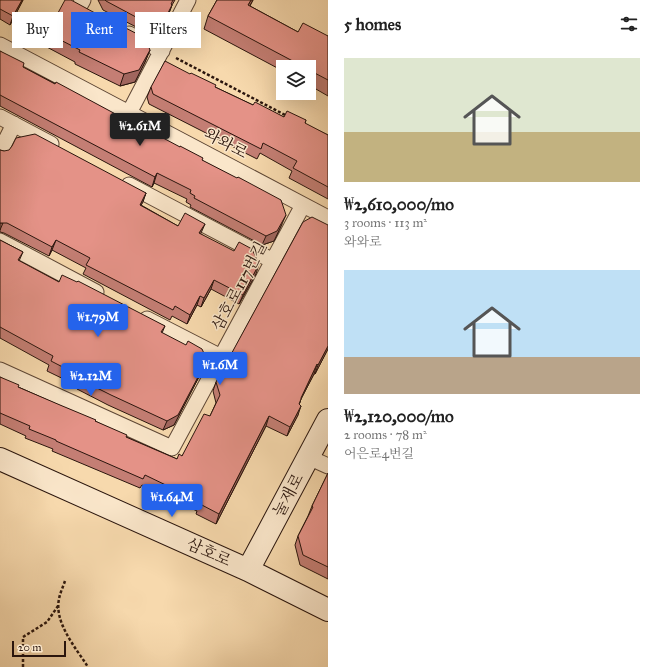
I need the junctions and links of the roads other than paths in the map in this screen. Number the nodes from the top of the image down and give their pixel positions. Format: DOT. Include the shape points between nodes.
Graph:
graph roads {
  1 [pos="65,0"];
  2 [pos="188,0"];
  3 [pos="81,4"];
  4 [pos="91,12"];
  5 [pos="127,33"];
  6 [pos="0,45"];
  7 [pos="162,51"];
  8 [pos="129,113"];
  9 [pos="0,117"];
  10 [pos="14,124"];
  11 [pos="63,150"];
  12 [pos="0,152"];
  13 [pos="119,180"];
  14 [pos="303,205"];
  15 [pos="328,218"];
  16 [pos="0,242"];
  17 [pos="272,261"];
  18 [pos="110,299"];
  19 [pos="138,314"];
  20 [pos="221,357"];
  21 [pos="0,370"];
  22 [pos="328,420"];
  23 [pos="308,457"];
  24 [pos="0,460"];
  25 [pos="328,466"];
  26 [pos="248,570"];
  27 [pos="328,610"];
  1 -- 3 [label="street"];
  2 -- 7 [label="street"];
  3 -- 4 [label="street"];
  5 -- 7 [label="street"];
  6 -- 8 [label="street, 와와로"];
  7 -- 8 [label="street"];
  8 -- 14 [label="street, 와와로"];
  9 -- 10 [label="street"];
  10 -- 11 [label="street"];
  10 -- 12 [label="street"];
  13 -- 17 [label="street"];
  14 -- 15 [label="street, 와와로"];
  14 -- 17 [label="street, 삼호로117번길"];
  16 -- 18 [label="street"];
  17 -- 20 [label="street, 삼호로117번길"];
  19 -- 20 [label="street"];
  20 -- 21 [label="street, 삼호로117번길" via="172,448"];
  22 -- 23 [label="main road, 눌재로"];
  23 -- 25 [label="street"];
  23 -- 26 [label="main road, 눌재로"];
  24 -- 26 [label="main road, 삼호로"];
  26 -- 27 [label="main road, 삼호로"];
}
